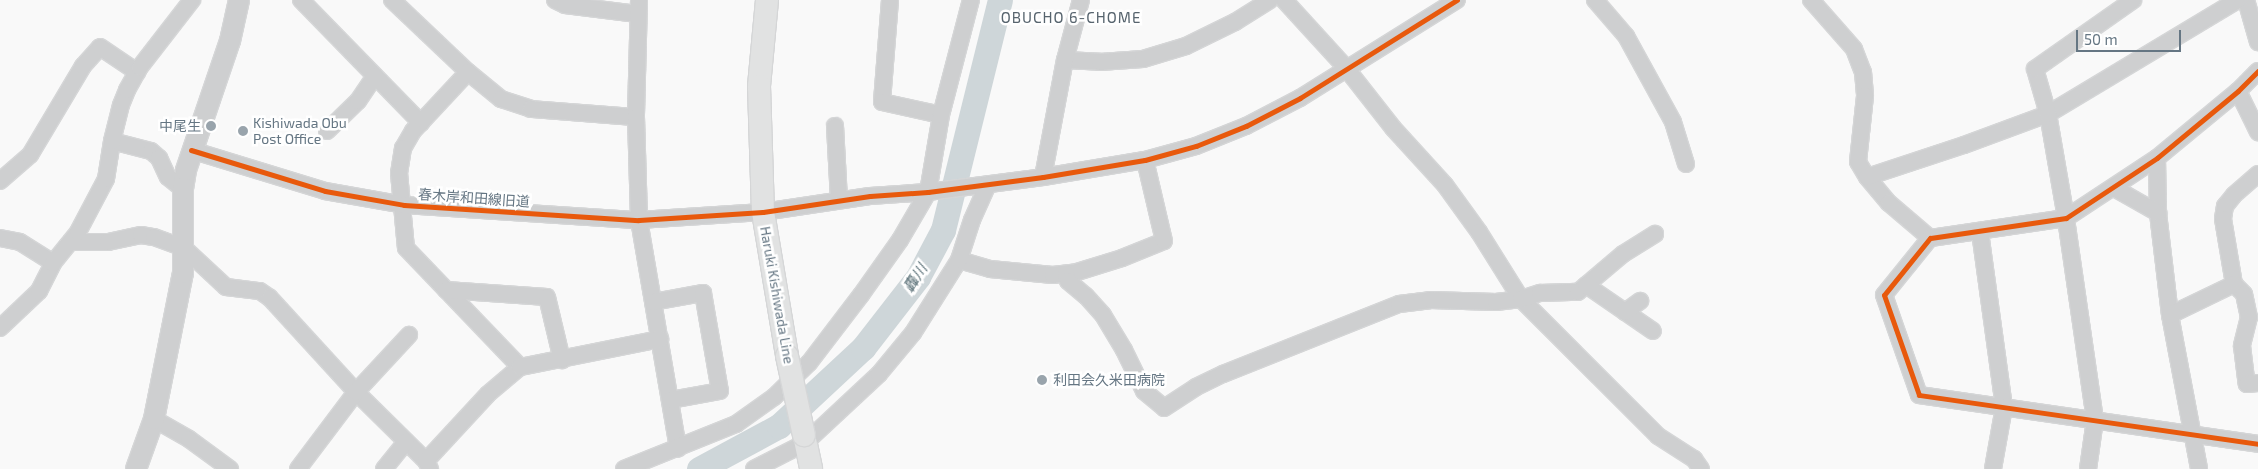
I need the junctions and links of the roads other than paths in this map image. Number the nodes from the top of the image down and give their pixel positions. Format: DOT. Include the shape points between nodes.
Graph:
graph roads {
  1 [pos="192,0"];
  2 [pos="239,0"];
  3 [pos="301,0"];
  4 [pos="392,0"];
  5 [pos="555,0"];
  6 [pos="767,0"];
  7 [pos="890,0"];
  8 [pos="971,0"];
  9 [pos="1081,0"];
  10 [pos="1270,0"];
  11 [pos="1284,0"];
  12 [pos="1457,0"];
  13 [pos="1595,0"];
  14 [pos="1811,0"];
  15 [pos="2133,0"];
  16 [pos="2238,0"];
  17 [pos="2246,0"];
  18 [pos="638,7"];
  19 [pos="2258,42"];
  20 [pos="1065,60"];
  21 [pos="1346,68"];
  22 [pos="2258,71"];
  23 [pos="137,72"];
  24 [pos="468,72"];
  25 [pos="375,76"];
  26 [pos="2238,91"];
  27 [pos="942,114"];
  28 [pos="2048,114"];
  29 [pos="636,117"];
  30 [pos="421,122"];
  31 [pos="835,126"];
  32 [pos="327,132"];
  33 [pos="2258,132"];
  34 [pos="112,141"];
  35 [pos="191,150"];
  36 [pos="2157,158"];
  37 [pos="1145,160"];
  38 [pos="1686,164"];
  39 [pos="2258,174"];
  40 [pos="1043,177"];
  41 [pos="1867,177"];
  42 [pos="0,181"];
  43 [pos="988,184"];
  44 [pos="2114,188"];
  45 [pos="183,189"];
  46 [pos="932,192"];
  47 [pos="839,200"];
  48 [pos="404,205"];
  49 [pos="762,212"];
  50 [pos="2158,212"];
  51 [pos="2066,218"];
  52 [pos="639,220"];
  53 [pos="1980,232"];
  54 [pos="1655,234"];
  55 [pos="0,238"];
  56 [pos="1930,238"];
  57 [pos="71,242"];
  58 [pos="184,248"];
  59 [pos="960,260"];
  60 [pos="53,263"];
  61 [pos="1066,274"];
  62 [pos="2234,284"];
  63 [pos="1586,285"];
  64 [pos="446,290"];
  65 [pos="1521,299"];
  66 [pos="1640,301"];
  67 [pos="653,302"];
  68 [pos="1625,312"];
  69 [pos="2170,315"];
  70 [pos="0,328"];
  71 [pos="1653,331"];
  72 [pos="409,335"];
  73 [pos="660,339"];
  74 [pos="562,360"];
  75 [pos="520,367"];
  76 [pos="2258,383"];
  77 [pos="356,392"];
  78 [pos="670,400"];
  79 [pos="2004,407"];
  80 [pos="154,419"];
  81 [pos="2095,420"];
  82 [pos="2194,435"];
  83 [pos="804,439"];
  84 [pos="406,442"];
  85 [pos="2258,444"];
  86 [pos="678,449"];
  87 [pos="428,465"];
  88 [pos="136,469"];
  89 [pos="230,469"];
  90 [pos="298,469"];
  91 [pos="384,469"];
  92 [pos="624,469"];
  93 [pos="754,469"];
  94 [pos="811,469"];
  95 [pos="1701,469"];
  96 [pos="1993,469"];
  97 [pos="2088,469"];
  98 [pos="2199,469"];
  1 -- 23 [label="street"];
  2 -- 35 [label="street" via="230,41"];
  3 -- 25 [label="street"];
  4 -- 24 [label="street"];
  5 -- 18 [label="street" via="564,5"];
  6 -- 49 [label="main road, Haruki Kishiwada Line" via="759,86"];
  7 -- 27 [label="street" via="882,102"];
  8 -- 27 [label="street"];
  9 -- 20 [label="street"];
  10 -- 20 [label="street" via="1186,46 1143,59"];
  11 -- 21 [label="street"];
  12 -- 21 [label="street, 春木岸和田線旧道"];
  13 -- 38 [label="street" via="1631,44 1673,122"];
  14 -- 41 [label="street" via="1854,49 1864,72 1858,162"];
  15 -- 28 [label="street" via="2035,68"];
  16 -- 28 [label="street"];
  17 -- 19 [label="street"];
  18 -- 29 [label="street"];
  20 -- 40 [label="street"];
  21 -- 37 [label="street, 春木岸和田線旧道" via="1300,98 1246,126 1196,146"];
  21 -- 65 [label="street" via="1393,128 1445,185 1480,232"];
  22 -- 26 [label="street"];
  23 -- 34 [label="street" via="121,105"];
  23 -- 42 [label="street" via="100,47 82,66 30,155"];
  24 -- 29 [label="street" via="501,99 531,109"];
  24 -- 30 [label="street"];
  25 -- 30 [label="street"];
  25 -- 32 [label="street" via="358,101"];
  26 -- 33 [label="street"];
  26 -- 36 [label="street"];
  27 -- 46 [label="street"];
  28 -- 41 [label="street"];
  28 -- 51 [label="street"];
  29 -- 52 [label="street"];
  30 -- 48 [label="street" via="403,148 400,173"];
  31 -- 47 [label="street"];
  34 -- 45 [label="street" via="151,151 159,158 168,177"];
  34 -- 57 [label="street" via="106,179"];
  35 -- 45 [label="street"];
  35 -- 48 [label="street, 春木岸和田線旧道" via="325,191"];
  36 -- 44 [label="street"];
  36 -- 50 [label="street"];
  37 -- 40 [label="street, 春木岸和田線旧道"];
  37 -- 61 [label="street" via="1164,242"];
  39 -- 62 [label="street" via="2225,206 2223,219"];
  40 -- 43 [label="street, 春木岸和田線旧道"];
  41 -- 56 [label="street" via="1889,203"];
  43 -- 46 [label="street, 春木岸和田線旧道"];
  43 -- 59 [label="street" via="972,220"];
  44 -- 50 [label="street"];
  44 -- 51 [label="street"];
  45 -- 58 [label="street"];
  46 -- 47 [label="street, 春木岸和田線旧道"];
  46 -- 86 [label="street" via="809,363 774,397 736,424"];
  47 -- 49 [label="street, 春木岸和田線旧道"];
  48 -- 52 [label="street, 春木岸和田線旧道"];
  48 -- 64 [label="street" via="406,248"];
  49 -- 52 [label="street, 春木岸和田線旧道"];
  49 -- 83 [label="main road, Haruki Kishiwada Line, bridge" via="786,356"];
  50 -- 69 [label="street"];
  51 -- 53 [label="street"];
  51 -- 81 [label="street"];
  52 -- 67 [label="street"];
  53 -- 56 [label="street"];
  53 -- 79 [label="street"];
  54 -- 63 [label="street" via="1623,254"];
  55 -- 60 [label="street" via="20,242"];
  56 -- 79 [label="street" via="1884,295 1919,395"];
  57 -- 58 [label="street" via="108,242 141,235"];
  57 -- 60 [label="street"];
  58 -- 77 [label="street" via="226,287 260,291 270,298"];
  58 -- 80 [label="street" via="183,273"];
  59 -- 61 [label="street" via="990,269"];
  59 -- 83 [label="street" via="913,334 879,374"];
  60 -- 70 [label="street" via="39,291"];
  61 -- 65 [label="street" via="1068,281 1103,315 1144,391 1164,408 1222,374 1399,304 1430,300 1496,302"];
  62 -- 69 [label="street"];
  62 -- 76 [label="street" via="2244,294 2249,317 2242,346 2248,384"];
  63 -- 65 [label="street" via="1578,292 1540,293"];
  63 -- 68 [label="street"];
  64 -- 74 [label="street" via="547,297"];
  64 -- 75 [label="street"];
  65 -- 95 [label="street" via="1658,436 1694,459"];
  66 -- 68 [label="street"];
  67 -- 73 [label="street"];
  67 -- 78 [label="street" via="703,293 720,391"];
  68 -- 71 [label="street"];
  69 -- 82 [label="street"];
  72 -- 77 [label="street"];
  73 -- 74 [label="street"];
  73 -- 78 [label="street"];
  74 -- 75 [label="street"];
  75 -- 87 [label="street" via="488,394"];
  77 -- 84 [label="street"];
  77 -- 90 [label="street"];
  78 -- 86 [label="street"];
  79 -- 81 [label="street"];
  79 -- 96 [label="street"];
  80 -- 88 [label="street"];
  80 -- 89 [label="street" via="189,439"];
  81 -- 82 [label="street"];
  81 -- 97 [label="street"];
  82 -- 85 [label="street"];
  82 -- 98 [label="street"];
  83 -- 93 [label="street"];
  83 -- 94 [label="main road, Haruki Kishiwada Line"];
  84 -- 87 [label="street"];
  84 -- 91 [label="street"];
  86 -- 92 [label="street"];
}
